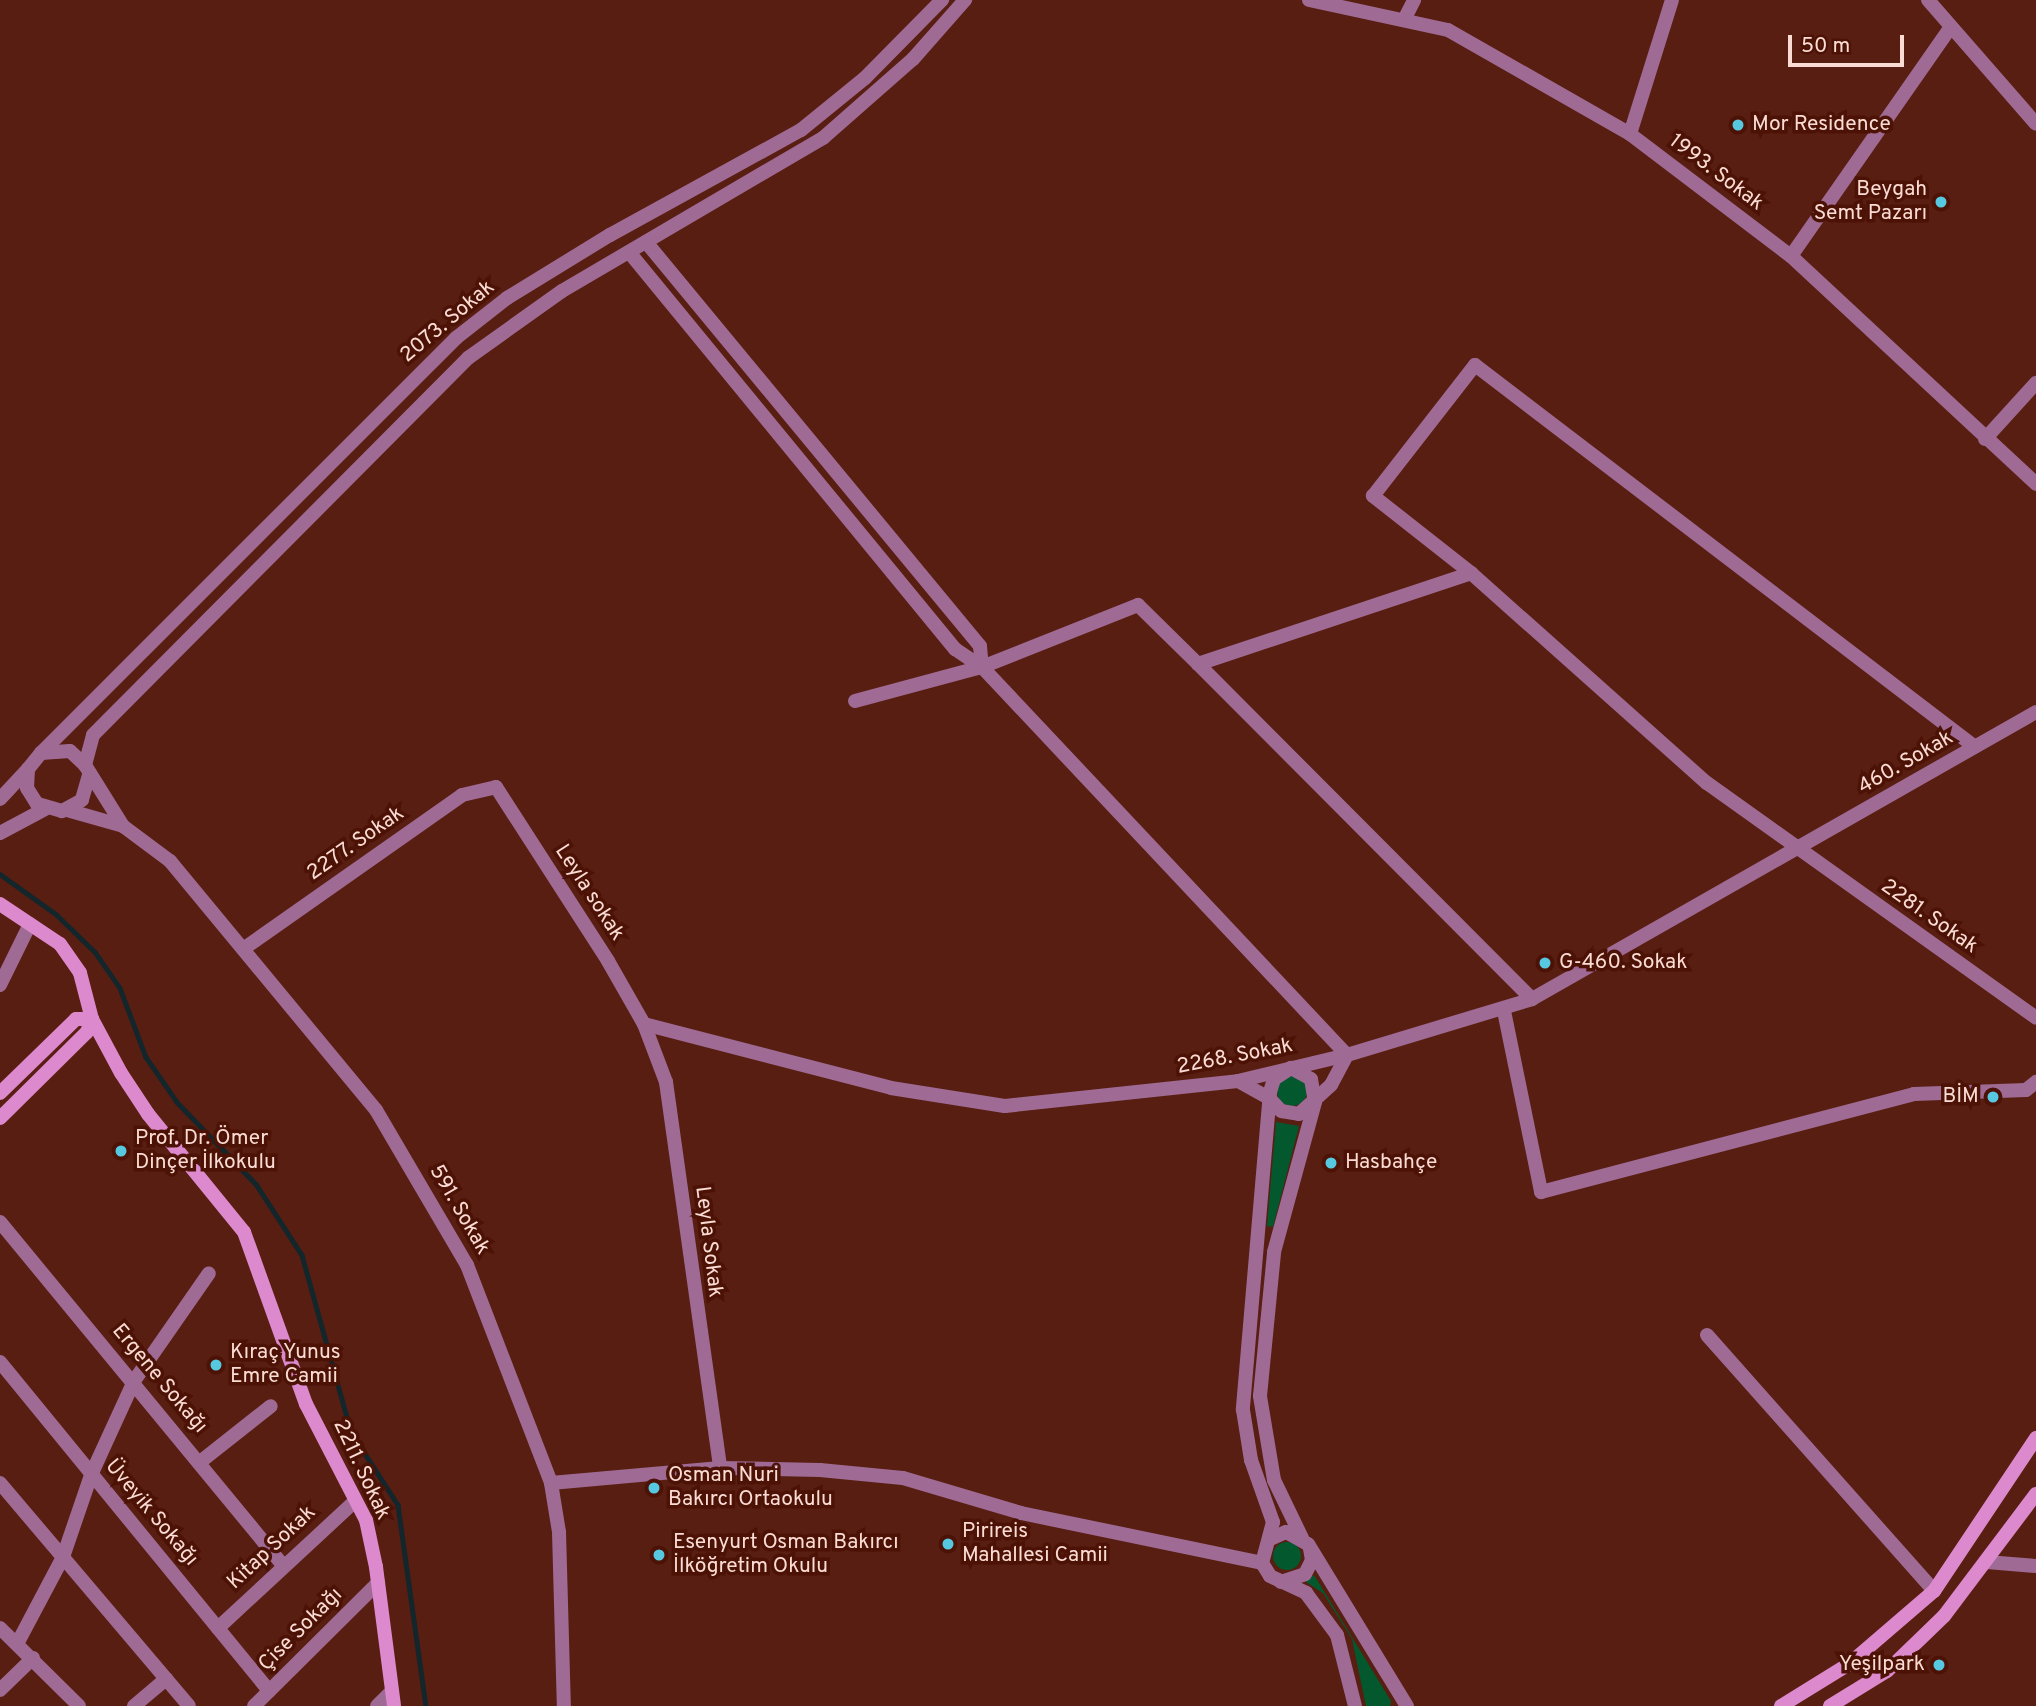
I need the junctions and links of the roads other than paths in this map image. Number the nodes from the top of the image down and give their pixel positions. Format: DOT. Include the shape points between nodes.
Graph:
graph roads {
  1 [pos="942,0"];
  2 [pos="965,0"];
  3 [pos="1309,0"];
  4 [pos="1414,0"];
  5 [pos="1672,0"];
  6 [pos="1928,0"];
  7 [pos="1405,18"];
  8 [pos="1951,27"];
  9 [pos="2036,124"];
  10 [pos="1630,134"];
  11 [pos="646,242"];
  12 [pos="629,252"];
  13 [pos="1791,256"];
  14 [pos="2036,383"];
  15 [pos="1985,439"];
  16 [pos="2036,484"];
  17 [pos="1471,573"];
  18 [pos="1198,664"];
  19 [pos="982,667"];
  20 [pos="855,702"];
  21 [pos="2036,712"];
  22 [pos="1975,747"];
  23 [pos="41,753"];
  24 [pos="28,769"];
  25 [pos="87,770"];
  26 [pos="496,787"];
  27 [pos="0,799"];
  28 [pos="46,809"];
  29 [pos="67,810"];
  30 [pos="123,827"];
  31 [pos="0,834"];
  32 [pos="1797,851"];
  33 [pos="0,904"];
  34 [pos="30,924"];
  35 [pos="246,947"];
  36 [pos="0,985"];
  37 [pos="1532,999"];
  38 [pos="1504,1011"];
  39 [pos="2036,1018"];
  40 [pos="92,1019"];
  41 [pos="644,1024"];
  42 [pos="1347,1055"];
  43 [pos="1291,1068"];
  44 [pos="1238,1081"];
  45 [pos="2036,1082"];
  46 [pos="0,1093"];
  47 [pos="1270,1099"];
  48 [pos="1315,1102"];
  49 [pos="0,1118"];
  50 [pos="0,1222"];
  51 [pos="209,1273"];
  52 [pos="1707,1335"];
  53 [pos="0,1362"];
  54 [pos="134,1381"];
  55 [pos="271,1406"];
  56 [pos="2036,1438"];
  57 [pos="200,1462"];
  58 [pos="720,1468"];
  59 [pos="91,1475"];
  60 [pos="0,1483"];
  61 [pos="551,1483"];
  62 [pos="2036,1494"];
  63 [pos="355,1501"];
  64 [pos="1270,1539"];
  65 [pos="1305,1541"];
  66 [pos="63,1557"];
  67 [pos="1959,1558"];
  68 [pos="1987,1562"];
  69 [pos="1262,1563"];
  70 [pos="282,1564"];
  71 [pos="2036,1566"];
  72 [pos="1277,1580"];
  73 [pos="378,1583"];
  74 [pos="1934,1591"];
  75 [pos="0,1628"];
  76 [pos="218,1628"];
  77 [pos="17,1644"];
  78 [pos="33,1658"];
  79 [pos="166,1679"];
  80 [pos="0,1690"];
  81 [pos="268,1691"];
  82 [pos="393,1699"];
  83 [pos="1403,1704"];
  84 [pos="79,1706"];
  85 [pos="134,1706"];
  86 [pos="189,1706"];
  87 [pos="254,1706"];
  88 [pos="377,1706"];
  89 [pos="564,1706"];
  90 [pos="1355,1706"];
  91 [pos="1781,1706"];
  92 [pos="1830,1706"];
  1 -- 23 [label="street, 2073. Sokak" via="865,78 801,130 610,235 508,298 456,338"];
  2 -- 11 [label="street, 2073. Sokak" via="913,59 823,138"];
  3 -- 7 [label="street, 1993. Sokak"];
  4 -- 7 [label="street"];
  5 -- 10 [label="street"];
  6 -- 8 [label="street"];
  7 -- 10 [label="street, 1993. Sokak" via="1448,30"];
  8 -- 9 [label="street"];
  8 -- 13 [label="street"];
  10 -- 13 [label="street, 1993. Sokak"];
  11 -- 12 [label="street, 2073. Sokak"];
  11 -- 19 [label="street" via="979,646"];
  12 -- 19 [label="street" via="955,649"];
  12 -- 25 [label="street, 2073. Sokak" via="514,323 429,395 93,735"];
  13 -- 15 [label="street, 1993. Sokak"];
  14 -- 15 [label="street"];
  15 -- 16 [label="street, 1993. Sokak"];
  17 -- 18 [label="street"];
  17 -- 22 [label="street, 2281. Sokak" via="1373,496 1475,365"];
  17 -- 32 [label="street, 2281. Sokak" via="1707,783"];
  18 -- 19 [label="street" via="1138,605"];
  18 -- 37 [label="street"];
  19 -- 20 [label="street"];
  19 -- 42 [label="street"];
  21 -- 22 [label="street, 460. Sokak"];
  22 -- 32 [label="street, 460. Sokak"];
  23 -- 24 [label="street"];
  23 -- 25 [label="street" via="70,751"];
  24 -- 27 [label="street"];
  24 -- 28 [label="street" via="31,797"];
  25 -- 29 [label="street" via="82,800"];
  25 -- 30 [label="street"];
  26 -- 35 [label="street, 2277. Sokak" via="462,795"];
  26 -- 41 [label="street, Leyla sokak"];
  28 -- 29 [label="street"];
  28 -- 31 [label="street"];
  29 -- 30 [label="street"];
  30 -- 35 [label="street, 591. Sokak" via="170,861"];
  32 -- 37 [label="street, 2268. Sokak"];
  32 -- 39 [label="street, 2281. Sokak"];
  33 -- 34 [label="street, 2211. Sokak"];
  34 -- 36 [label="street"];
  34 -- 40 [label="street, 2211. Sokak" via="60,944 80,973"];
  35 -- 61 [label="street, 591. Sokak" via="376,1110 467,1265"];
  37 -- 38 [label="street, 2268. Sokak"];
  38 -- 42 [label="street, 2268. Sokak"];
  38 -- 45 [label="street" via="1542,1192 1914,1094 2026,1090"];
  40 -- 46 [label="street" via="76,1019"];
  40 -- 49 [label="street" via="87,1032"];
  40 -- 63 [label="street, 2211. Sokak" via="148,1114 244,1232 306,1404"];
  41 -- 44 [label="street, 2268. Sokak" via="891,1088 1005,1106"];
  41 -- 58 [label="street, Leyla Sokak" via="666,1082"];
  42 -- 43 [label="street, 2268. Sokak"];
  42 -- 48 [label="street"];
  43 -- 44 [label="street, 2268. Sokak"];
  43 -- 47 [label="street" via="1274,1079"];
  43 -- 48 [label="street" via="1311,1079"];
  44 -- 47 [label="street"];
  47 -- 48 [label="street" via="1282,1111 1294,1114"];
  47 -- 64 [label="street" via="1243,1410 1251,1460 1273,1522"];
  48 -- 65 [label="street" via="1274,1252 1260,1396 1274,1480"];
  50 -- 54 [label="street, Ergene Sokağı"];
  51 -- 54 [label="street"];
  52 -- 74 [label="street"];
  53 -- 59 [label="street, Üveyik Sokağı"];
  54 -- 57 [label="street, Ergene Sokağı"];
  54 -- 59 [label="street"];
  55 -- 57 [label="street"];
  56 -- 67 [label="street"];
  57 -- 70 [label="street, Ergene Sokağı"];
  58 -- 61 [label="street"];
  58 -- 69 [label="street" via="820,1469 903,1478 1021,1513"];
  59 -- 66 [label="street"];
  59 -- 76 [label="street, Üveyik Sokağı"];
  60 -- 66 [label="street"];
  61 -- 89 [label="street, 591. Sokak" via="559,1532"];
  62 -- 68 [label="street"];
  63 -- 70 [label="street, Kitap Sokak"];
  63 -- 73 [label="street, 2211. Sokak" via="366,1520"];
  64 -- 65 [label="street" via="1286,1532"];
  64 -- 69 [label="street"];
  65 -- 72 [label="street" via="1312,1560 1305,1574 1292,1582"];
  65 -- 83 [label="street"];
  66 -- 77 [label="street"];
  66 -- 79 [label="street"];
  67 -- 68 [label="street"];
  67 -- 74 [label="street"];
  68 -- 71 [label="street"];
  68 -- 92 [label="street" via="1944,1616 1887,1671"];
  69 -- 72 [label="street"];
  70 -- 76 [label="street, Kitap Sokak"];
  72 -- 90 [label="street" via="1306,1594 1337,1635"];
  73 -- 81 [label="street, Çise Sokağı"];
  73 -- 82 [label="street, 2211. Sokak"];
  74 -- 91 [label="street" via="1849,1664"];
  75 -- 77 [label="street"];
  76 -- 81 [label="street, Üveyik Sokağı"];
  77 -- 78 [label="street"];
  78 -- 80 [label="street"];
  78 -- 84 [label="street"];
  79 -- 85 [label="street"];
  79 -- 86 [label="street"];
  81 -- 87 [label="street, Çise Sokağı"];
  82 -- 88 [label="street"];
}
